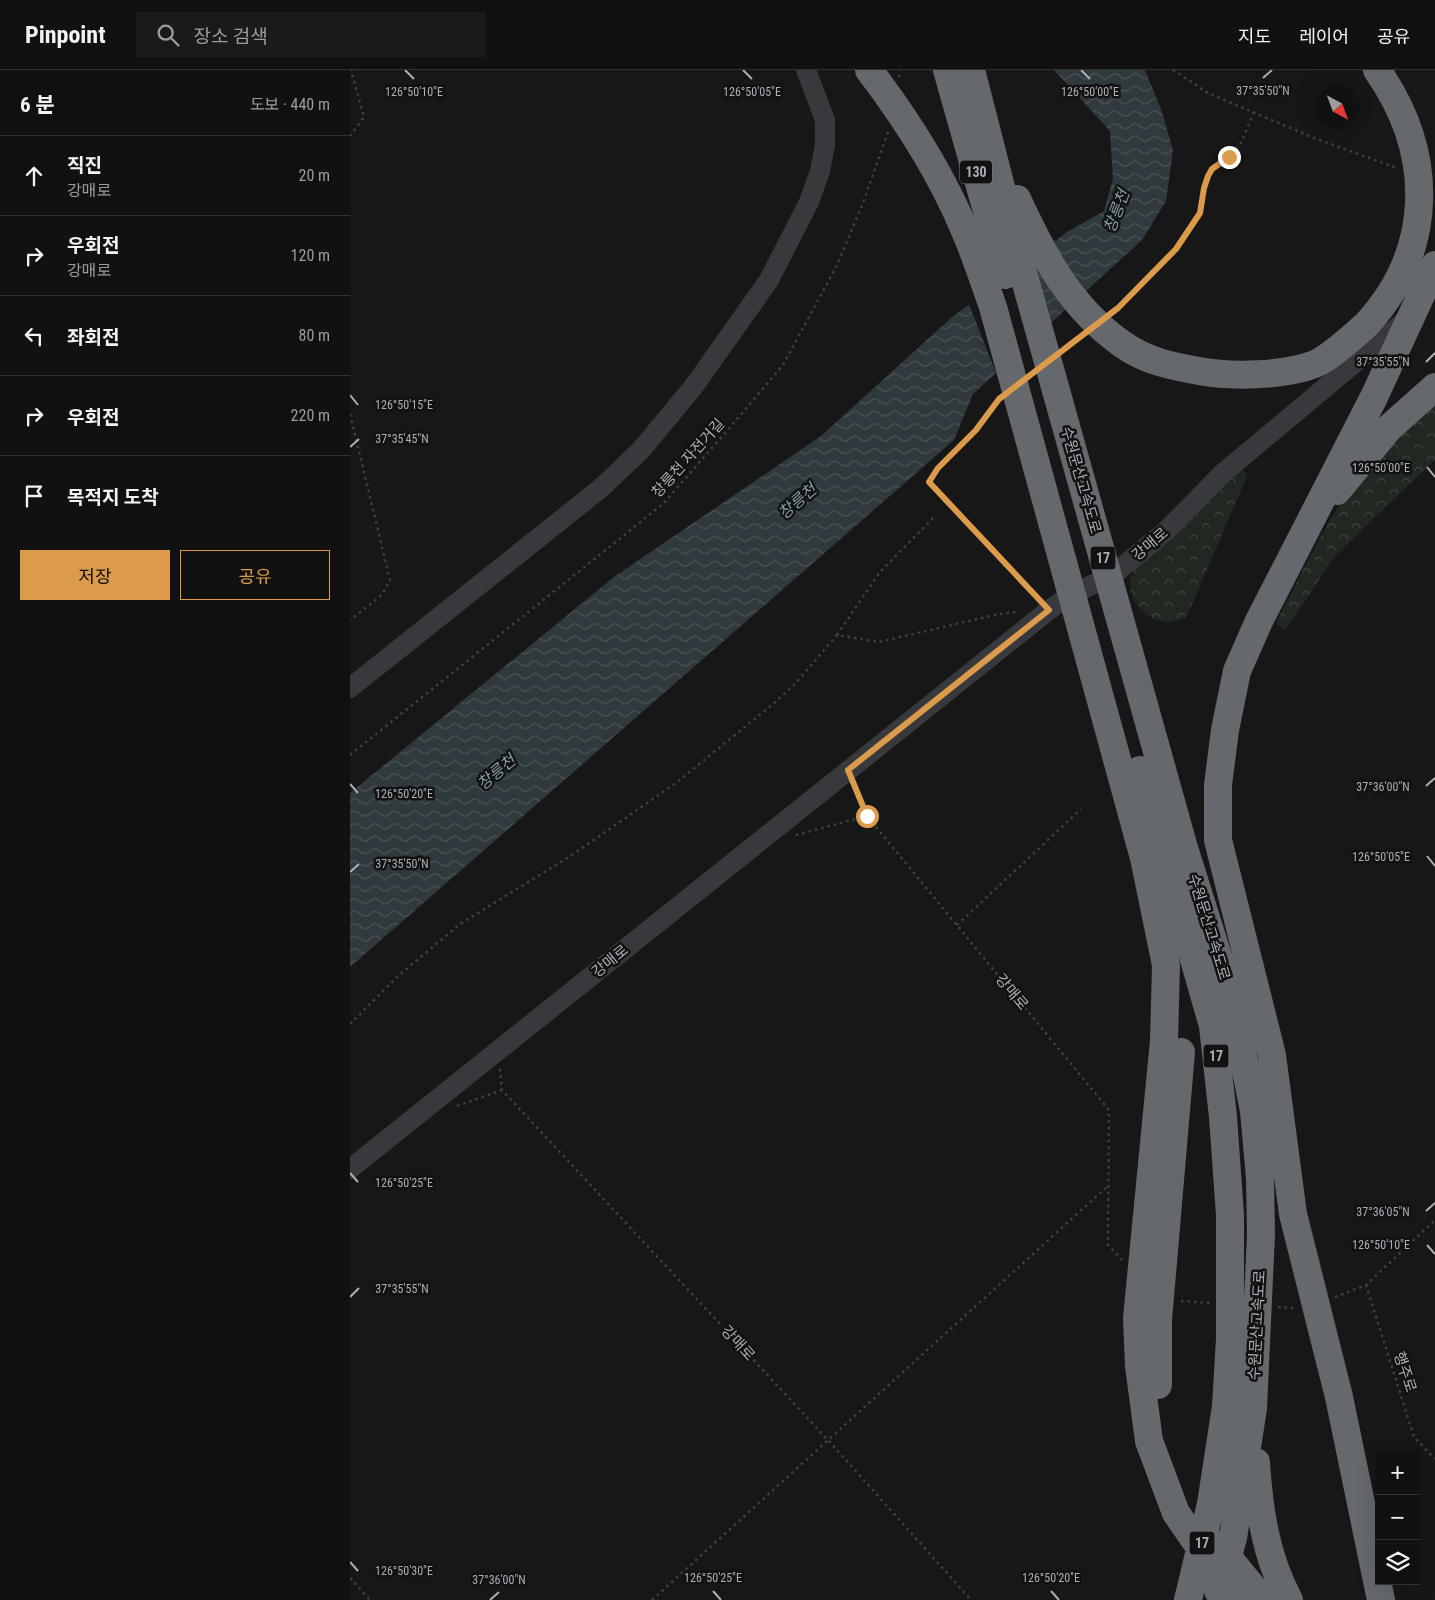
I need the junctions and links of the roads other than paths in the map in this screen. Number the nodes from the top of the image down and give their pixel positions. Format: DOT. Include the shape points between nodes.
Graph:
graph roads {
  1 [pos="806,70"];
  2 [pos="869,70"];
  3 [pos="947,70"];
  4 [pos="971,70"];
  5 [pos="1382,76"];
  6 [pos="993,150"];
  7 [pos="1435,265"];
  8 [pos="1013,272"];
  9 [pos="1435,297"];
  10 [pos="1435,386"];
  11 [pos="1299,542"];
  12 [pos="350,688"];
  13 [pos="1164,853"];
  14 [pos="350,1169"];
  15 [pos="1147,1319"];
  16 [pos="1243,1339"];
  17 [pos="1253,1408"];
  18 [pos="1191,1591"];
  19 [pos="1216,1600"];
  20 [pos="1236,1600"];
  21 [pos="1263,1600"];
  22 [pos="1290,1600"];
  23 [pos="1380,1600"];
  1 -- 12 [label="street" via="825,120 820,171 809,202 769,280 694,386 641,450 601,488"];
  2 -- 13 [label="highway" via="926,153 965,230 993,307"];
  3 -- 8 [label="highway, 130"];
  4 -- 6 [label="highway, 130"];
  5 -- 6 [label="highway" via="1410,114 1426,153 1432,192 1428,234 1415,265 1386,307 1351,338 1315,364 1268,374 1215,374 1162,365 1122,344 1068,291 1045,259"];
  6 -- 8 [label="highway, 130"];
  7 -- 11 [label="highway" via="1374,396"];
  8 -- 13 [label="highway, 수원문산고속도로 / 17"];
  9 -- 14 [label="street, 강매로" via="1223,472 1167,530 1114,574 1067,597 1049,610"];
  10 -- 11 [label="highway" via="1389,428"];
  11 -- 23 [label="highway" via="1237,671 1218,785 1218,840 1272,1055 1293,1214 1339,1397"];
  13 -- 15 [label="highway" via="1182,976 1182,1044"];
  13 -- 16 [label="highway, 수원문산고속도로 / 17" via="1213,1026 1223,1117 1231,1264"];
  13 -- 16 [label="highway, 수원문산고속도로 / 17" via="1233,1004 1254,1111 1260,1178 1260,1264"];
  15 -- 20 [label="highway" via="1144,1406 1149,1441 1176,1513"];
  15 -- 21 [label="highway" via="1160,1406 1176,1470 1194,1507 1218,1544"];
  16 -- 17 [label="highway, 수원문산고속도로 / 17"];
  16 -- 18 [label="highway, 수원문산고속도로 / 17" via="1226,1406 1211,1504"];
  17 -- 19 [label="highway, 수원문산고속도로 / 17" via="1233,1538"];
  17 -- 22 [label="highway" via="1259,1503 1278,1580"];
}
